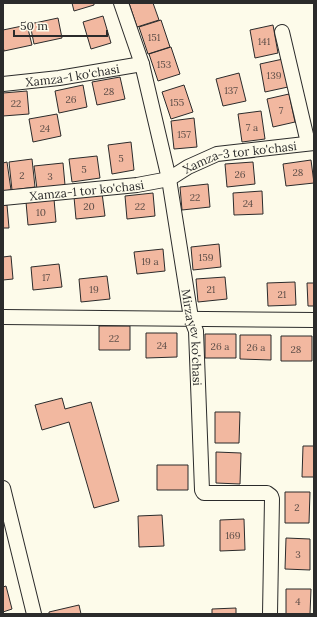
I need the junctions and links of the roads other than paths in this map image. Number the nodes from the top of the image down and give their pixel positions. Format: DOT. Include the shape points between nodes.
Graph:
graph roads {
  1 [pos="121,3"];
  2 [pos="282,32"];
  3 [pos="142,64"];
  4 [pos="3,84"];
  5 [pos="311,143"];
  6 [pos="169,179"];
  7 [pos="3,198"];
  8 [pos="3,317"];
  9 [pos="191,318"];
  10 [pos="314,320"];
  11 [pos="3,488"];
  12 [pos="34,614"];
  13 [pos="270,614"];
  1 -- 3 [label="street, Mirzayev ko'chasi"];
  2 -- 5 [label="street"];
  3 -- 4 [label="street, Xamza-1 ko'chasi" via="59,78"];
  3 -- 6 [label="street, Mirzayev ko'chasi"];
  5 -- 6 [label="street, Xamza-3 tor ko'chasi" via="217,154"];
  6 -- 7 [label="street, Xamza-1 tor ko'chasi" via="137,185"];
  6 -- 9 [label="street, Mirzayev ko'chasi"];
  8 -- 9 [label="street"];
  9 -- 10 [label="street"];
  9 -- 13 [label="street, Mirzayev ko'chasi" via="196,331 202,492 267,493 271,496"];
  11 -- 12 [label="street"];
}
